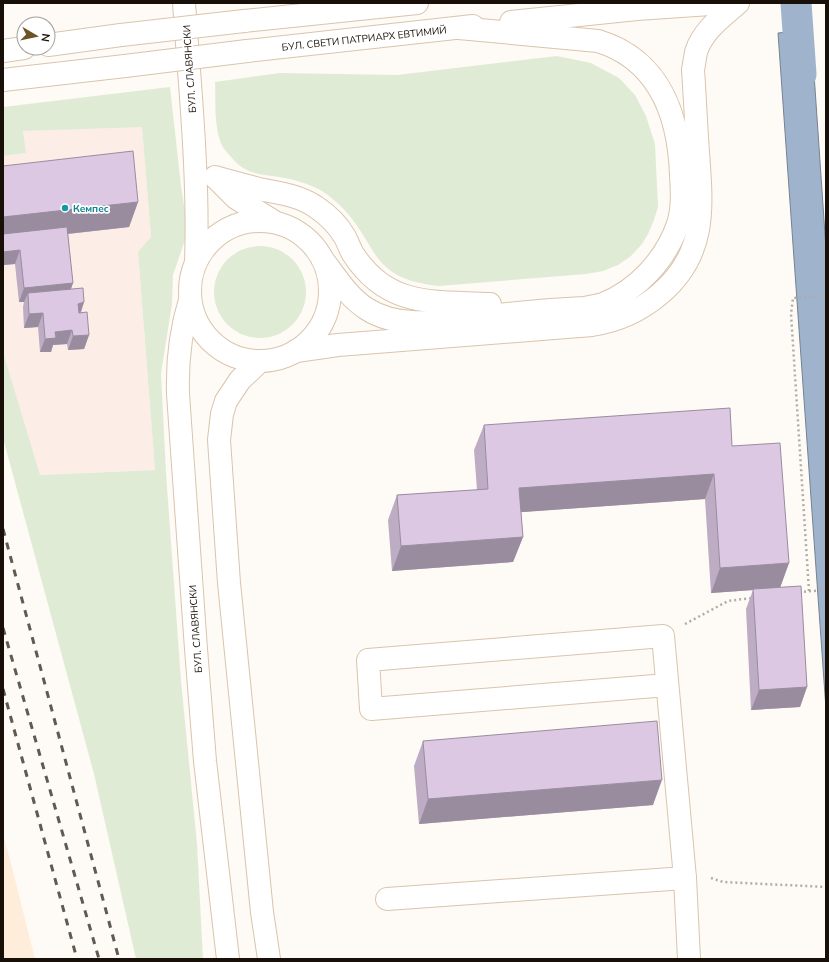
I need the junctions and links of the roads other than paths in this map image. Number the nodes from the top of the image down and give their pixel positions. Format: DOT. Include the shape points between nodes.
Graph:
graph roads {
  1 [pos="184,3"];
  2 [pos="417,3"];
  3 [pos="725,3"];
  4 [pos="738,3"];
  5 [pos="459,28"];
  6 [pos="56,44"];
  7 [pos="16,49"];
  8 [pos="3,51"];
  9 [pos="3,80"];
  10 [pos="193,135"];
  11 [pos="214,177"];
  12 [pos="276,223"];
  13 [pos="323,260"];
  14 [pos="196,262"];
  15 [pos="190,300"];
  16 [pos="566,308"];
  17 [pos="296,351"];
  18 [pos="259,362"];
  19 [pos="667,685"];
  20 [pos="685,873"];
  21 [pos="387,900"];
  22 [pos="228,959"];
  23 [pos="269,959"];
  24 [pos="689,959"];
  1 -- 10 [label="main road, БУЛ. СЛАВЯНСКИ"];
  2 -- 6 [label="main road, bridge"];
  3 -- 5 [label="main road, БУЛ. СВЕТИ ПАТРИАРХ ЕВТИМИЙ" via="636,9"];
  4 -- 17 [label="main road" via="704,36 696,52 693,70 701,195 696,241 678,276 654,299 639,310 608,323 338,345"];
  5 -- 9 [label="main road, БУЛ. СВЕТИ ПАТРИАРХ ЕВТИМИЙ, bridge"];
  5 -- 16 [label="main road" via="584,39 614,46 628,54 648,73 670,108 678,138 682,201 678,222 670,242 658,262 646,275 616,298 585,308"];
  7 -- 8 [label="main road"];
  10 -- 11 [label="main road, БУЛ. СЛАВЯНСКИ"];
  10 -- 14 [label="main road, БУЛ. СЛАВЯНСКИ"];
  11 -- 12 [label="main road, БУЛ. СЛАВЯНСКИ" via="236,198"];
  11 -- 16 [label="main road" via="291,195 315,206 336,224 352,253 375,281 399,294 434,302"];
  12 -- 13 [label="main road" via="288,226 308,240"];
  12 -- 14 [label="main road" via="252,221 229,228 210,242"];
  13 -- 16 [label="main road" via="356,302 367,310 401,321 428,321"];
  13 -- 17 [label="main road" via="330,291 327,313 318,331 305,346"];
  14 -- 15 [label="main road" via="190,284"];
  15 -- 18 [label="main road" via="198,326 210,341 232,356"];
  15 -- 22 [label="main road, БУЛ. СЛАВЯНСКИ" via="183,321 178,359 178,394 205,761"];
  17 -- 18 [label="main road" via="278,359"];
  18 -- 23 [label="main road" via="240,380 226,401 219,440 229,583"];
  19 -- 19 [label="main road" via="663,636 368,660 371,709"];
  19 -- 20 [label="main road"];
  20 -- 21 [label="main road"];
  20 -- 24 [label="main road"];
}
